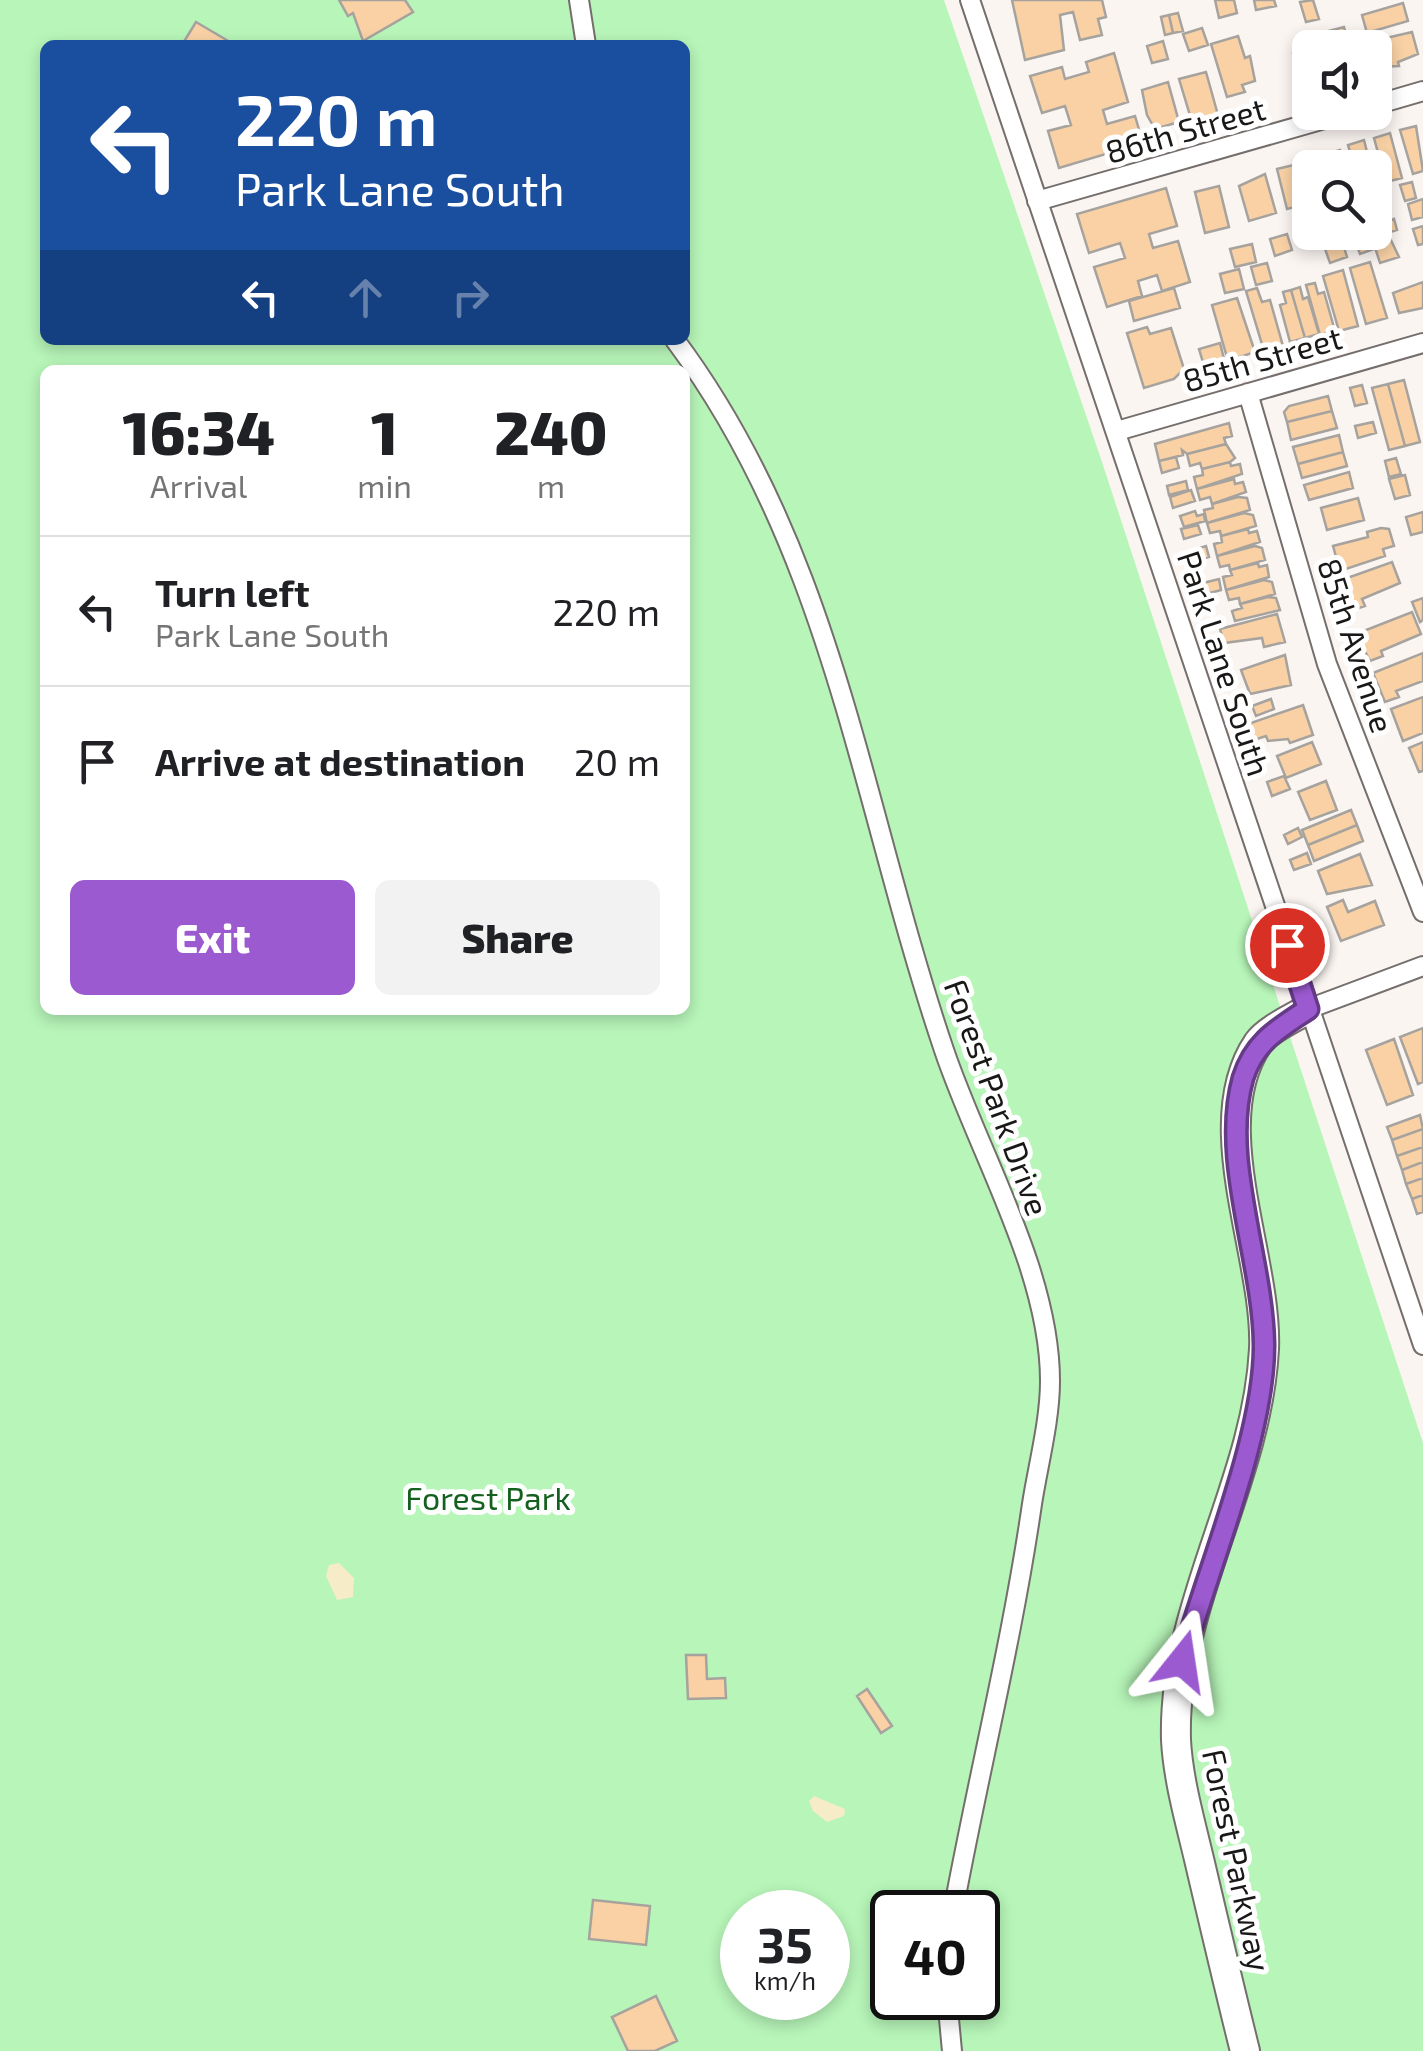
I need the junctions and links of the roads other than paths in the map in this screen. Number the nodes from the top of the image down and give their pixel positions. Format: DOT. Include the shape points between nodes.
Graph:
graph roads {
  1 [pos="579,0"];
  2 [pos="970,0"];
  3 [pos="585,40"];
  4 [pos="1423,91"];
  5 [pos="1392,100"];
  6 [pos="1292,128"];
  7 [pos="1036,201"];
  8 [pos="1423,343"];
  9 [pos="678,345"];
  10 [pos="1248,393"];
  11 [pos="1117,430"];
  12 [pos="1423,912"];
  13 [pos="1423,966"];
  14 [pos="1308,1009"];
  15 [pos="1423,1345"];
  16 [pos="958,1890"];
  17 [pos="949,2020"];
  18 [pos="952,2051"];
  19 [pos="1245,2051"];
  1 -- 3 [label="street"];
  2 -- 7 [label="street, Park Lane South"];
  4 -- 5 [label="street"];
  6 -- 7 [label="street, 86th Street"];
  7 -- 11 [label="street, Park Lane South"];
  8 -- 10 [label="street, 85th Street"];
  9 -- 16 [label="street, Forest Park Drive" via="744,444 818,613 944,1050 1046,1326 1050,1384 1027,1540"];
  10 -- 11 [label="street, 85th Street"];
  10 -- 12 [label="street, 85th Avenue" via="1326,664"];
  11 -- 14 [label="street, Park Lane South"];
  13 -- 14 [label="street, Forest Parkway"];
  14 -- 15 [label="street, Park Lane South"];
  14 -- 19 [label="street, Forest Parkway" via="1260,1041 1243,1078 1236,1123 1258,1283 1262,1370 1240,1471 1182,1661 1177,1708 1176,1744 1189,1814"];
  17 -- 18 [label="street"];
}
